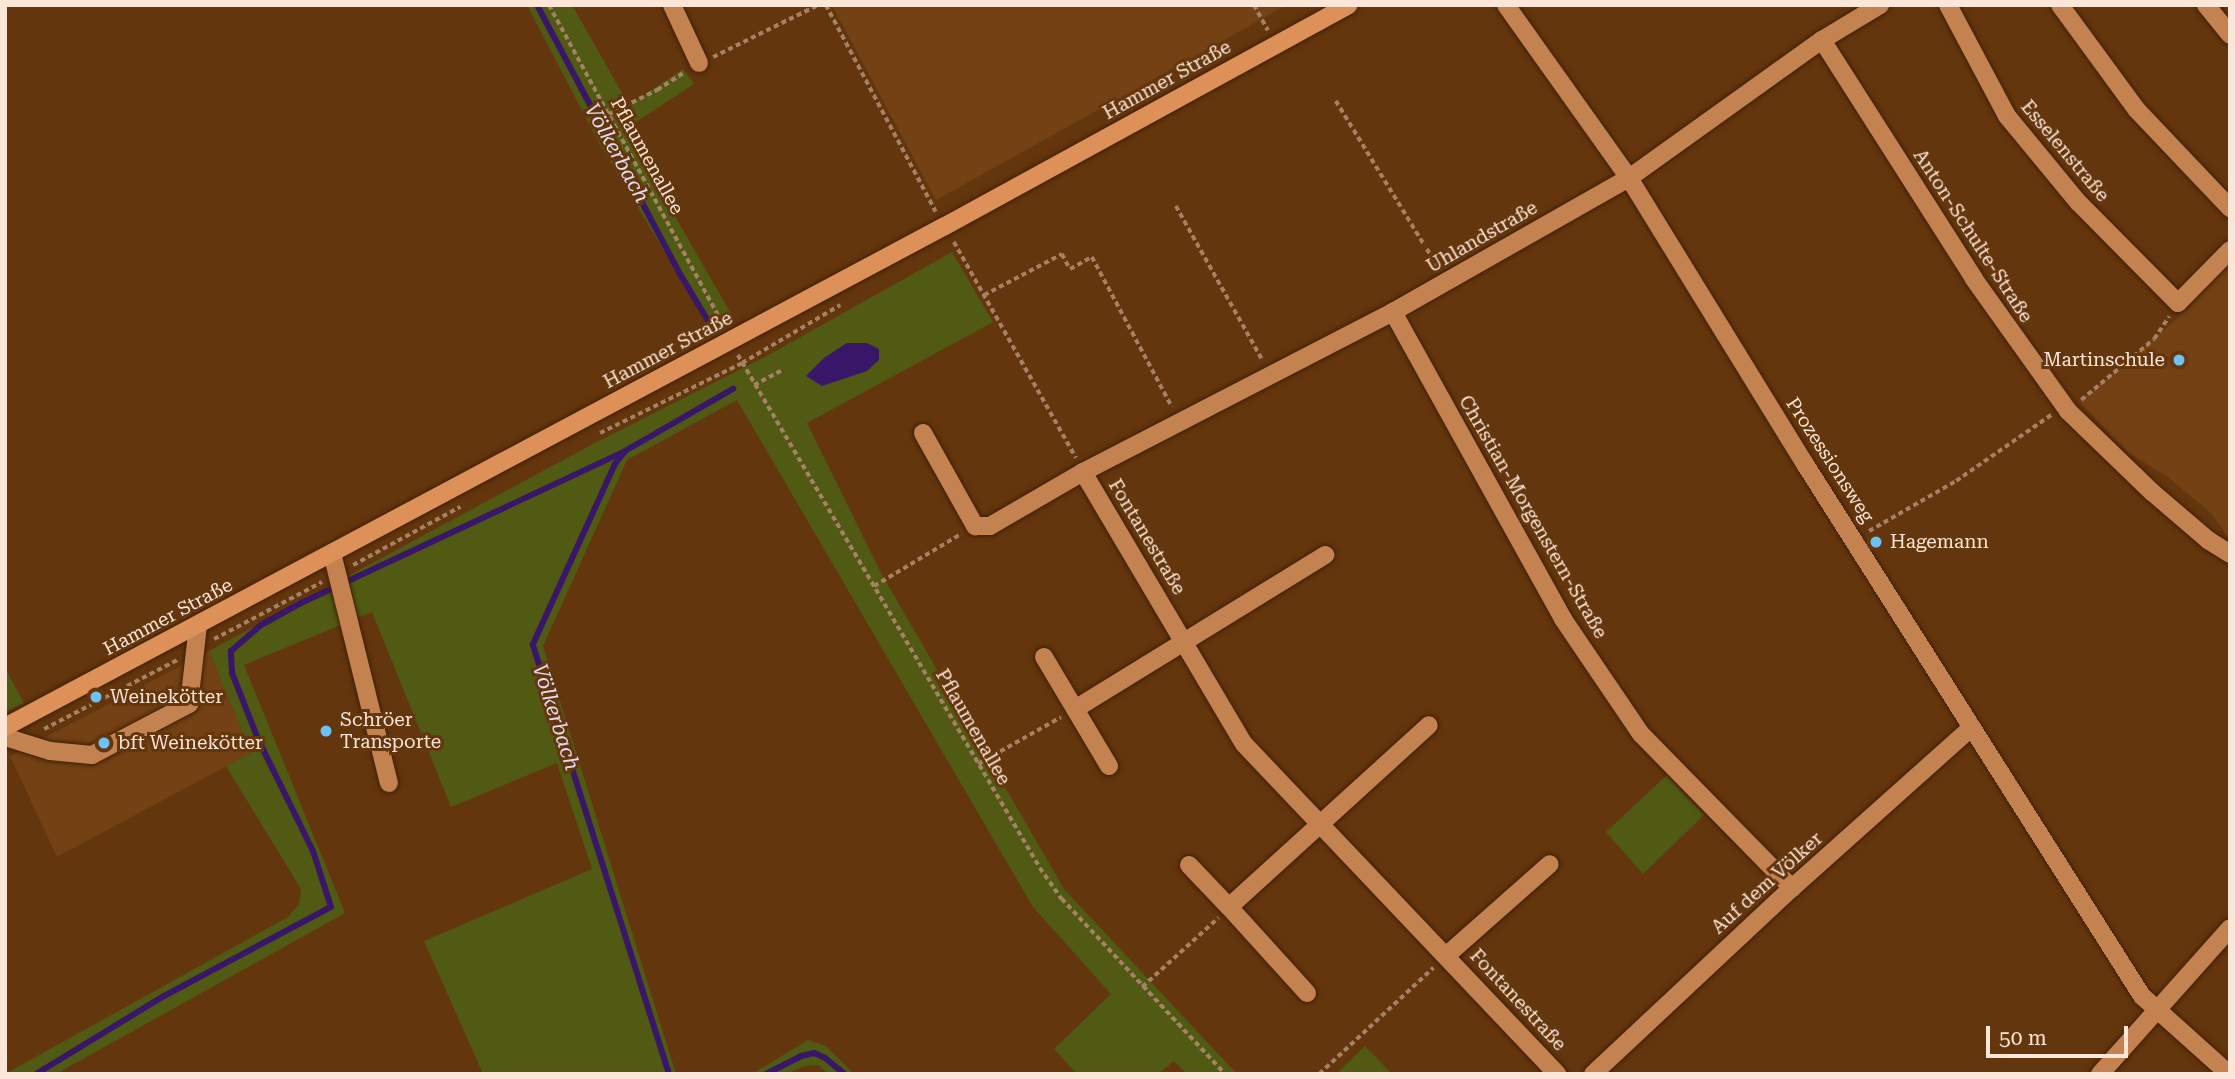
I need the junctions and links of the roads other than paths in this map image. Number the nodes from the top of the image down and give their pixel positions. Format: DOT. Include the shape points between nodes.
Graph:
graph roads {
  1 [pos="672,5"];
  2 [pos="1348,5"];
  3 [pos="1506,5"];
  4 [pos="1880,5"];
  5 [pos="1948,5"];
  6 [pos="2060,5"];
  7 [pos="2206,5"];
  8 [pos="2230,35"];
  9 [pos="1822,40"];
  10 [pos="699,63"];
  11 [pos="1629,178"];
  12 [pos="2230,208"];
  13 [pos="2230,250"];
  14 [pos="1393,312"];
  15 [pos="923,433"];
  16 [pos="1083,472"];
  17 [pos="332,553"];
  18 [pos="2230,554"];
  19 [pos="1325,555"];
  20 [pos="198,625"];
  21 [pos="1185,640"];
  22 [pos="1044,657"];
  23 [pos="1075,709"];
  24 [pos="1429,725"];
  25 [pos="5,727"];
  26 [pos="1972,727"];
  27 [pos="12,740"];
  28 [pos="1109,766"];
  29 [pos="389,783"];
  30 [pos="1320,826"];
  31 [pos="1550,864"];
  32 [pos="1189,865"];
  33 [pos="1792,888"];
  34 [pos="1229,907"];
  35 [pos="2230,928"];
  36 [pos="1447,955"];
  37 [pos="1307,993"];
  38 [pos="2157,1013"];
  39 [pos="1557,1074"];
  40 [pos="1593,1074"];
  41 [pos="2100,1074"];
  42 [pos="2229,1074"];
  1 -- 10 [label="street"];
  2 -- 17 [label="main road, Hammer Straße"];
  3 -- 11 [label="street, Prozessionsweg"];
  4 -- 9 [label="street, Uhlandstraße"];
  5 -- 13 [label="street, Esselenstraße" via="2007,116 2078,202 2178,303"];
  6 -- 12 [label="street" via="2136,109"];
  7 -- 8 [label="street"];
  9 -- 11 [label="street, Uhlandstraße"];
  9 -- 18 [label="street, Anton-Schulte-Straße" via="1974,279 2066,408 2152,492"];
  11 -- 14 [label="street, Uhlandstraße"];
  11 -- 26 [label="street, Prozessionsweg"];
  14 -- 16 [label="street, Uhlandstraße"];
  14 -- 33 [label="street, Christian-Morgenstern-Straße" via="1563,619 1641,734"];
  15 -- 16 [label="street, Fontanestraße" via="975,526 990,526"];
  16 -- 21 [label="street, Fontanestraße"];
  17 -- 20 [label="main road, Hammer Straße"];
  17 -- 29 [label="street"];
  19 -- 21 [label="street"];
  20 -- 25 [label="main road, Hammer Straße"];
  20 -- 27 [label="street" via="188,704 92,755 50,751"];
  21 -- 23 [label="street"];
  21 -- 30 [label="street, Fontanestraße" via="1244,744"];
  22 -- 23 [label="street"];
  23 -- 28 [label="street"];
  24 -- 30 [label="street"];
  26 -- 33 [label="street, Auf dem Völker"];
  26 -- 38 [label="street, Prozessionsweg"];
  30 -- 34 [label="street"];
  30 -- 36 [label="street, Fontanestraße"];
  31 -- 36 [label="street, Fontanestraße"];
  32 -- 34 [label="street"];
  33 -- 40 [label="street, Auf dem Völker"];
  34 -- 37 [label="street"];
  35 -- 38 [label="street"];
  36 -- 39 [label="street, Fontanestraße"];
  38 -- 41 [label="street"];
  38 -- 42 [label="street, Prozessionsweg"];
}
